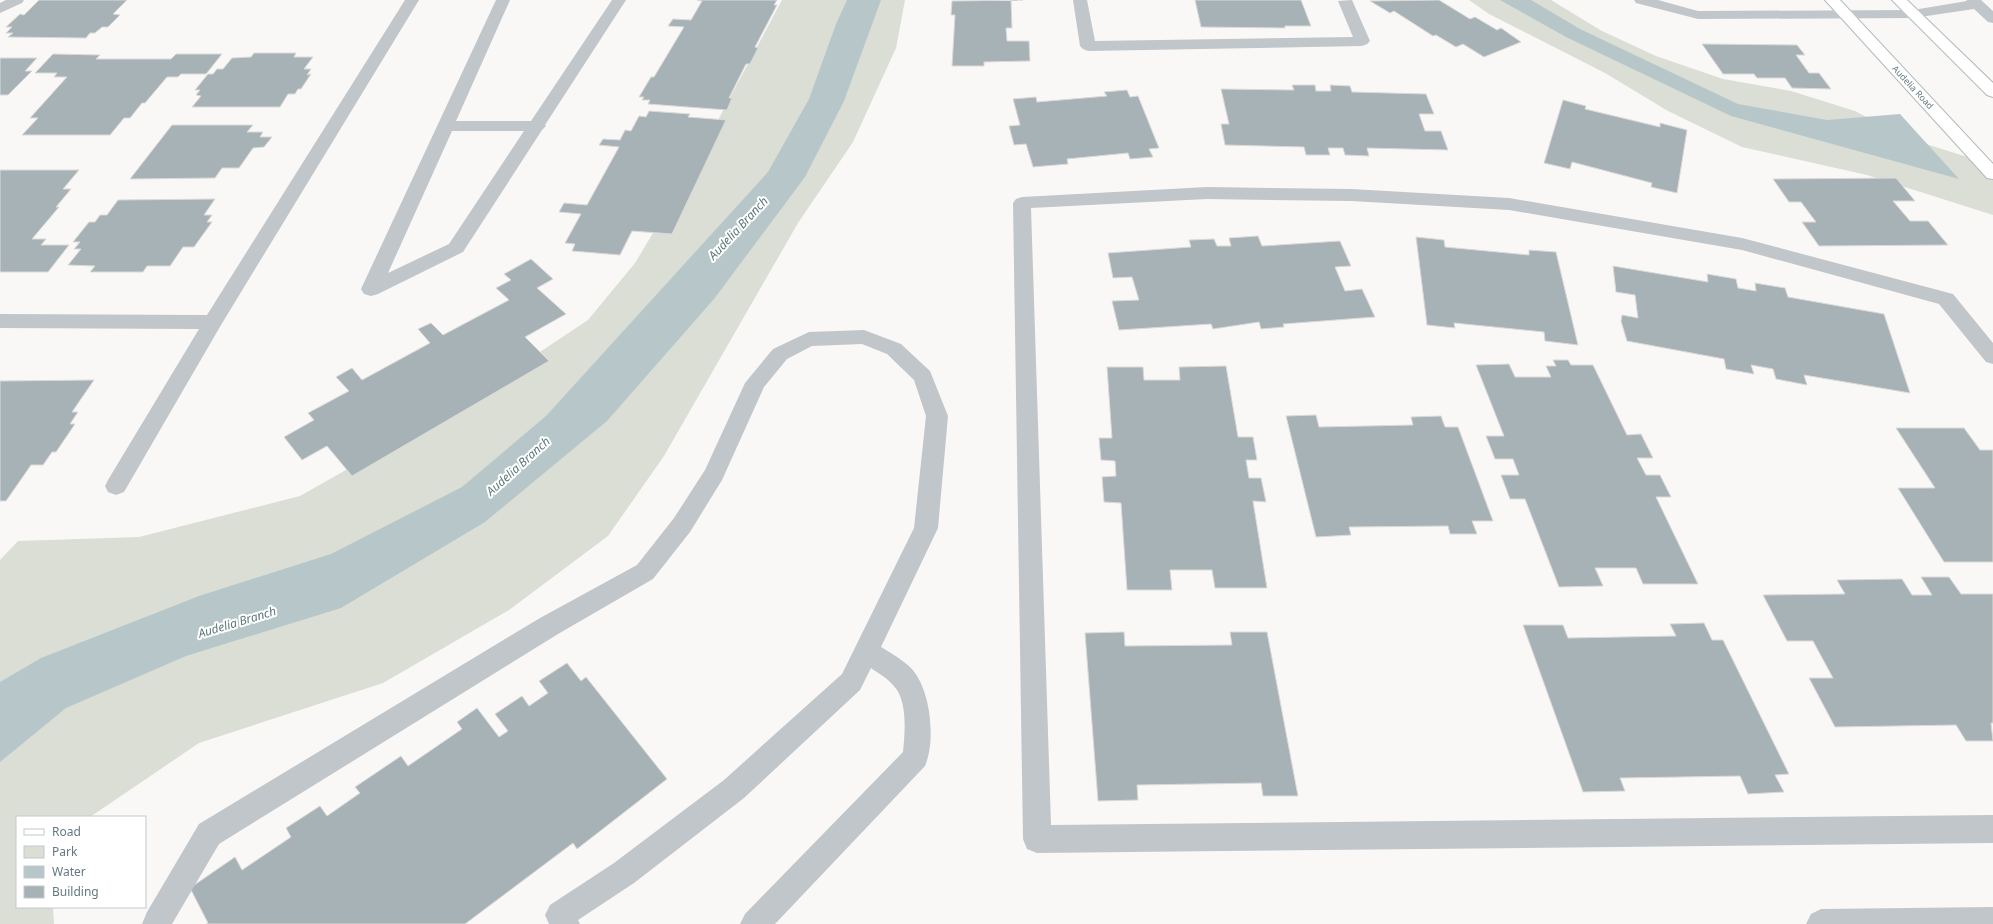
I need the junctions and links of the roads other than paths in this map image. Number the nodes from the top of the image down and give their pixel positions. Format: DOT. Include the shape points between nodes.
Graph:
graph roads {
  1 [pos="17,0"];
  2 [pos="412,0"];
  3 [pos="503,0"];
  4 [pos="619,0"];
  5 [pos="1080,0"];
  6 [pos="1345,0"];
  7 [pos="1641,0"];
  8 [pos="1832,0"];
  9 [pos="1899,0"];
  10 [pos="1657,2"];
  11 [pos="1975,2"];
  12 [pos="0,8"];
  13 [pos="1913,14"];
  14 [pos="1846,15"];
  15 [pos="1993,18"];
  16 [pos="1993,92"];
  17 [pos="445,126"];
  18 [pos="538,126"];
  19 [pos="1993,174"];
  20 [pos="0,322"];
  21 [pos="213,322"];
  22 [pos="1993,357"];
  23 [pos="116,486"];
  24 [pos="866,650"];
  25 [pos="1993,829"];
  26 [pos="557,921"];
  27 [pos="1993,922"];
  28 [pos="157,924"];
  29 [pos="756,924"];
  30 [pos="1821,924"];
  1 -- 12 [label="lane"];
  2 -- 21 [label="lane"];
  3 -- 17 [label="lane"];
  4 -- 18 [label="lane"];
  5 -- 6 [label="lane" via="1088,46 1362,41"];
  7 -- 10 [label="lane"];
  8 -- 14 [label="main road, Audelia Road"];
  9 -- 13 [label="main road"];
  10 -- 14 [label="lane" via="1698,15"];
  11 -- 13 [label="lane"];
  11 -- 15 [label="lane"];
  13 -- 14 [label="lane"];
  13 -- 16 [label="main road"];
  14 -- 19 [label="main road, Audelia Road"];
  17 -- 18 [label="lane"];
  17 -- 18 [label="lane" via="371,289 456,248"];
  20 -- 21 [label="lane"];
  21 -- 23 [label="lane"];
  22 -- 25 [label="lane" via="1946,299 1742,244 1509,204 1351,195 1207,193 1022,203 1038,839"];
  24 -- 26 [label="lane" via="851,682 734,789"];
  24 -- 28 [label="lane" via="926,528 938,416 923,376 894,348 864,337 809,339 780,354 755,383 714,474 682,525 645,572 549,626 209,834"];
  24 -- 29 [label="lane" via="903,677 914,699 918,730 916,758"];
  27 -- 30 [label="lane"];
}
